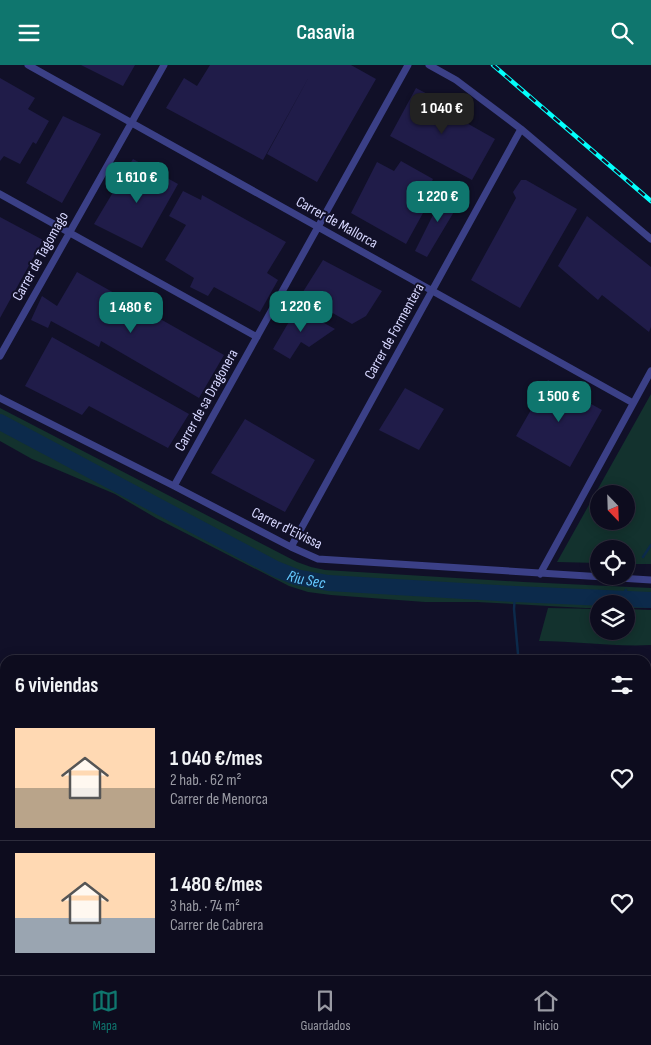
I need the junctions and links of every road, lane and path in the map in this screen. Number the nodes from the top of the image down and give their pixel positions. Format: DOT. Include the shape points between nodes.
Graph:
graph roads {
  1 [pos="28,65"];
  2 [pos="164,65"];
  3 [pos="408,65"];
  4 [pos="429,65"];
  5 [pos="131,123"];
  6 [pos="521,129"];
  7 [pos="0,194"];
  8 [pos="318,227"];
  9 [pos="70,232"];
  10 [pos="651,239"];
  11 [pos="432,291"];
  12 [pos="257,337"];
  13 [pos="0,356"];
  14 [pos="651,371"];
  15 [pos="0,397"];
  16 [pos="633,403"];
  17 [pos="174,486"];
  18 [pos="291,547"];
  19 [pos="540,574"];
  20 [pos="651,580"];
  21 [pos="644,975"];
  22 [pos="651,975"];
  1 -- 5 [label="street, Carrer de Mallorca"];
  2 -- 5 [label="street, Carrer de Tagomago"];
  3 -- 8 [label="street, Carrer de sa Dragonera"];
  4 -- 6 [label="street"];
  5 -- 8 [label="street, Carrer de Mallorca"];
  5 -- 9 [label="street, Carrer de Tagomago"];
  6 -- 10 [label="street"];
  6 -- 11 [label="street, Carrer de Formentera"];
  7 -- 9 [label="street"];
  8 -- 11 [label="street, Carrer de Mallorca"];
  8 -- 12 [label="street, Carrer de sa Dragonera"];
  9 -- 12 [label="street"];
  9 -- 13 [label="street, Carrer de Tagomago"];
  11 -- 16 [label="street, Carrer de Mallorca"];
  11 -- 18 [label="street, Carrer de Formentera"];
  12 -- 17 [label="street, Carrer de sa Dragonera"];
  14 -- 16 [label="street"];
  15 -- 17 [label="street, Carrer d'Eivissa"];
  16 -- 19 [label="street"];
  17 -- 18 [label="street, Carrer d'Eivissa"];
  18 -- 19 [label="street, Carrer d'Eivissa" via="318,559"];
  19 -- 20 [label="street, Carrer d'Eivissa"];
  21 -- 22 [label="street"];
}
